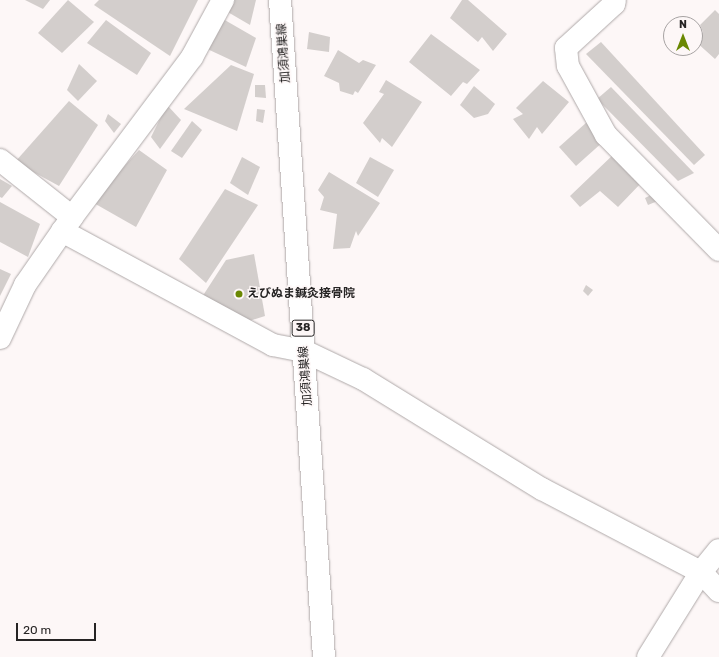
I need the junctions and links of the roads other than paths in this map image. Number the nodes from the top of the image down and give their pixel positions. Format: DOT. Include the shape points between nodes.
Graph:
graph roads {
  1 [pos="223,0"];
  2 [pos="280,0"];
  3 [pos="615,0"];
  4 [pos="0,160"];
  5 [pos="67,224"];
  6 [pos="719,250"];
  7 [pos="0,338"];
  8 [pos="304,351"];
  9 [pos="719,550"];
  10 [pos="701,572"];
  11 [pos="719,591"];
  12 [pos="324,657"];
  13 [pos="648,657"];
  1 -- 5 [label="street" via="192,57"];
  2 -- 8 [label="street, 加須鴻巣線 / 38"];
  3 -- 6 [label="street" via="614,4 566,48 568,66 606,134"];
  4 -- 5 [label="street"];
  5 -- 7 [label="street" via="26,285"];
  5 -- 8 [label="street" via="274,345"];
  8 -- 10 [label="street" via="363,379 542,489"];
  8 -- 12 [label="street, 加須鴻巣線 / 38"];
  9 -- 10 [label="street"];
  10 -- 11 [label="street"];
  10 -- 13 [label="street"];
}
